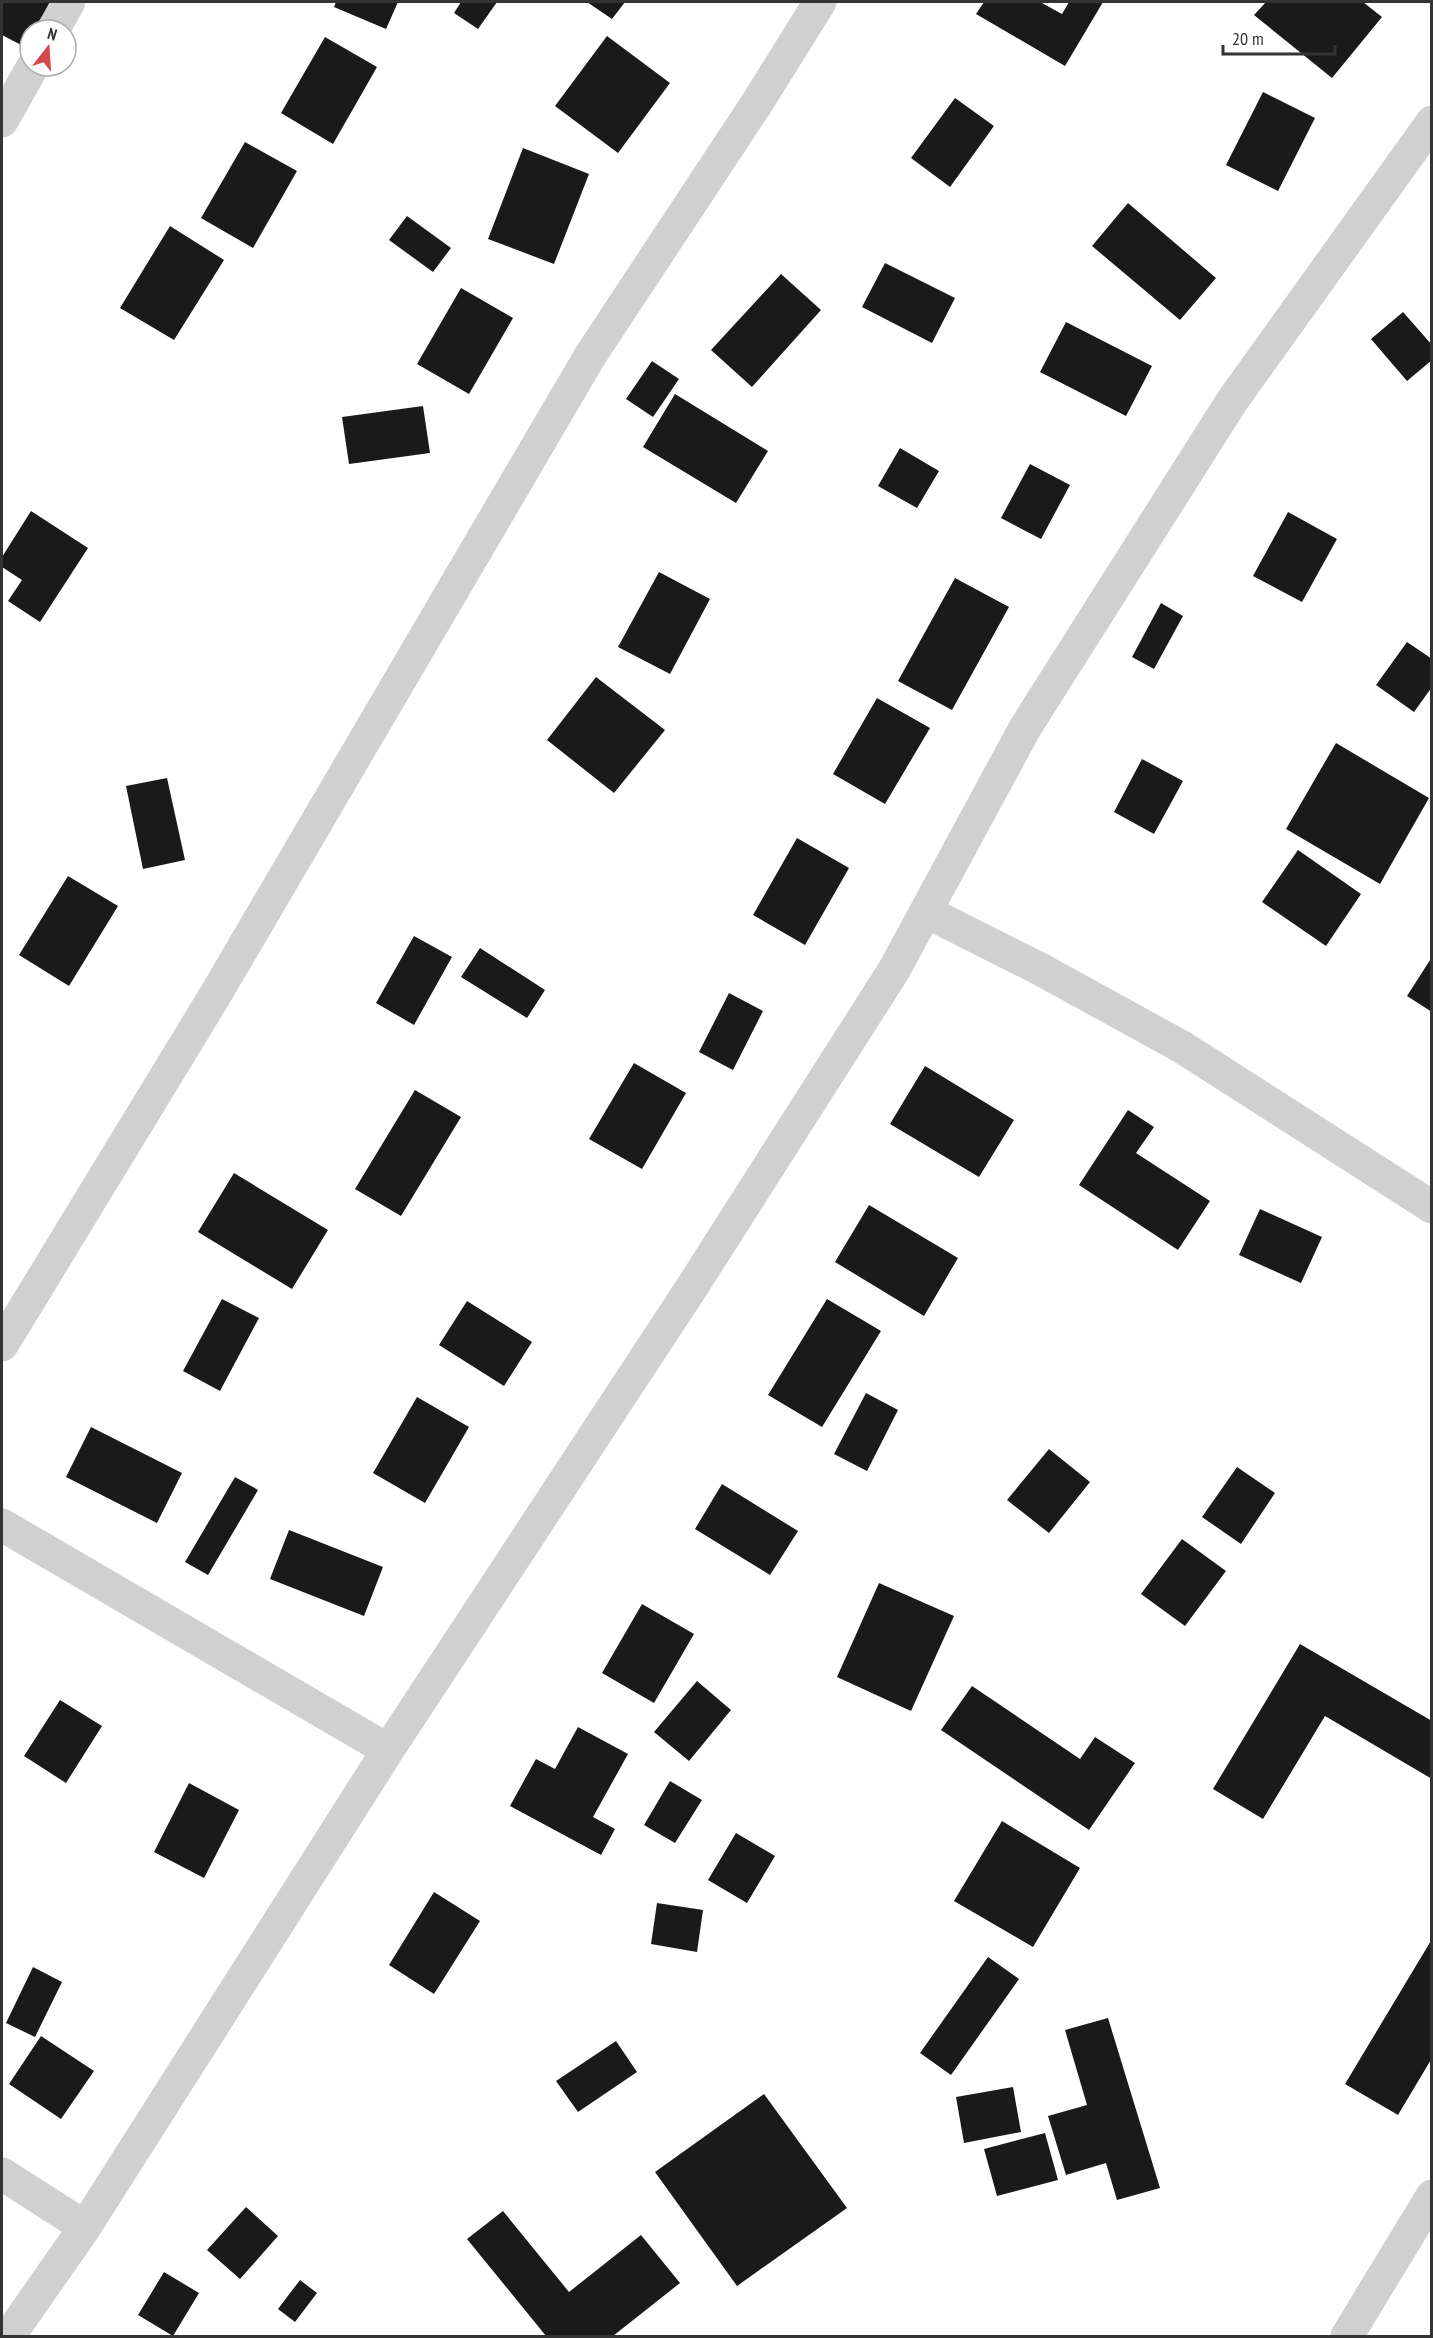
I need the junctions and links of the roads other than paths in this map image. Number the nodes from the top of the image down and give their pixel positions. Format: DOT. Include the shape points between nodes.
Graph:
graph roads {
  1 [pos="69,2"];
  2 [pos="820,2"];
  3 [pos="60,18"];
  4 [pos="26,78"];
  5 [pos="2,121"];
  6 [pos="1431,122"];
  7 [pos="927,912"];
  8 [pos="1431,1207"];
  9 [pos="2,1345"];
  10 [pos="2,1526"];
  11 [pos="388,1750"];
  12 [pos="2,2174"];
  13 [pos="1431,2196"];
  14 [pos="85,2227"];
  15 [pos="9,2337"];
  16 [pos="1347,2337"];
  1 -- 3 [label="street"];
  2 -- 9 [label="street" via="590,356 214,997"];
  4 -- 5 [label="street"];
  6 -- 7 [label="street" via="1232,401 1100,607 1025,728"];
  7 -- 8 [label="street" via="1182,1047"];
  7 -- 11 [label="street" via="692,1287"];
  10 -- 11 [label="street"];
  11 -- 14 [label="street"];
  12 -- 14 [label="street"];
  13 -- 16 [label="street"];
  14 -- 15 [label="street"];
}
